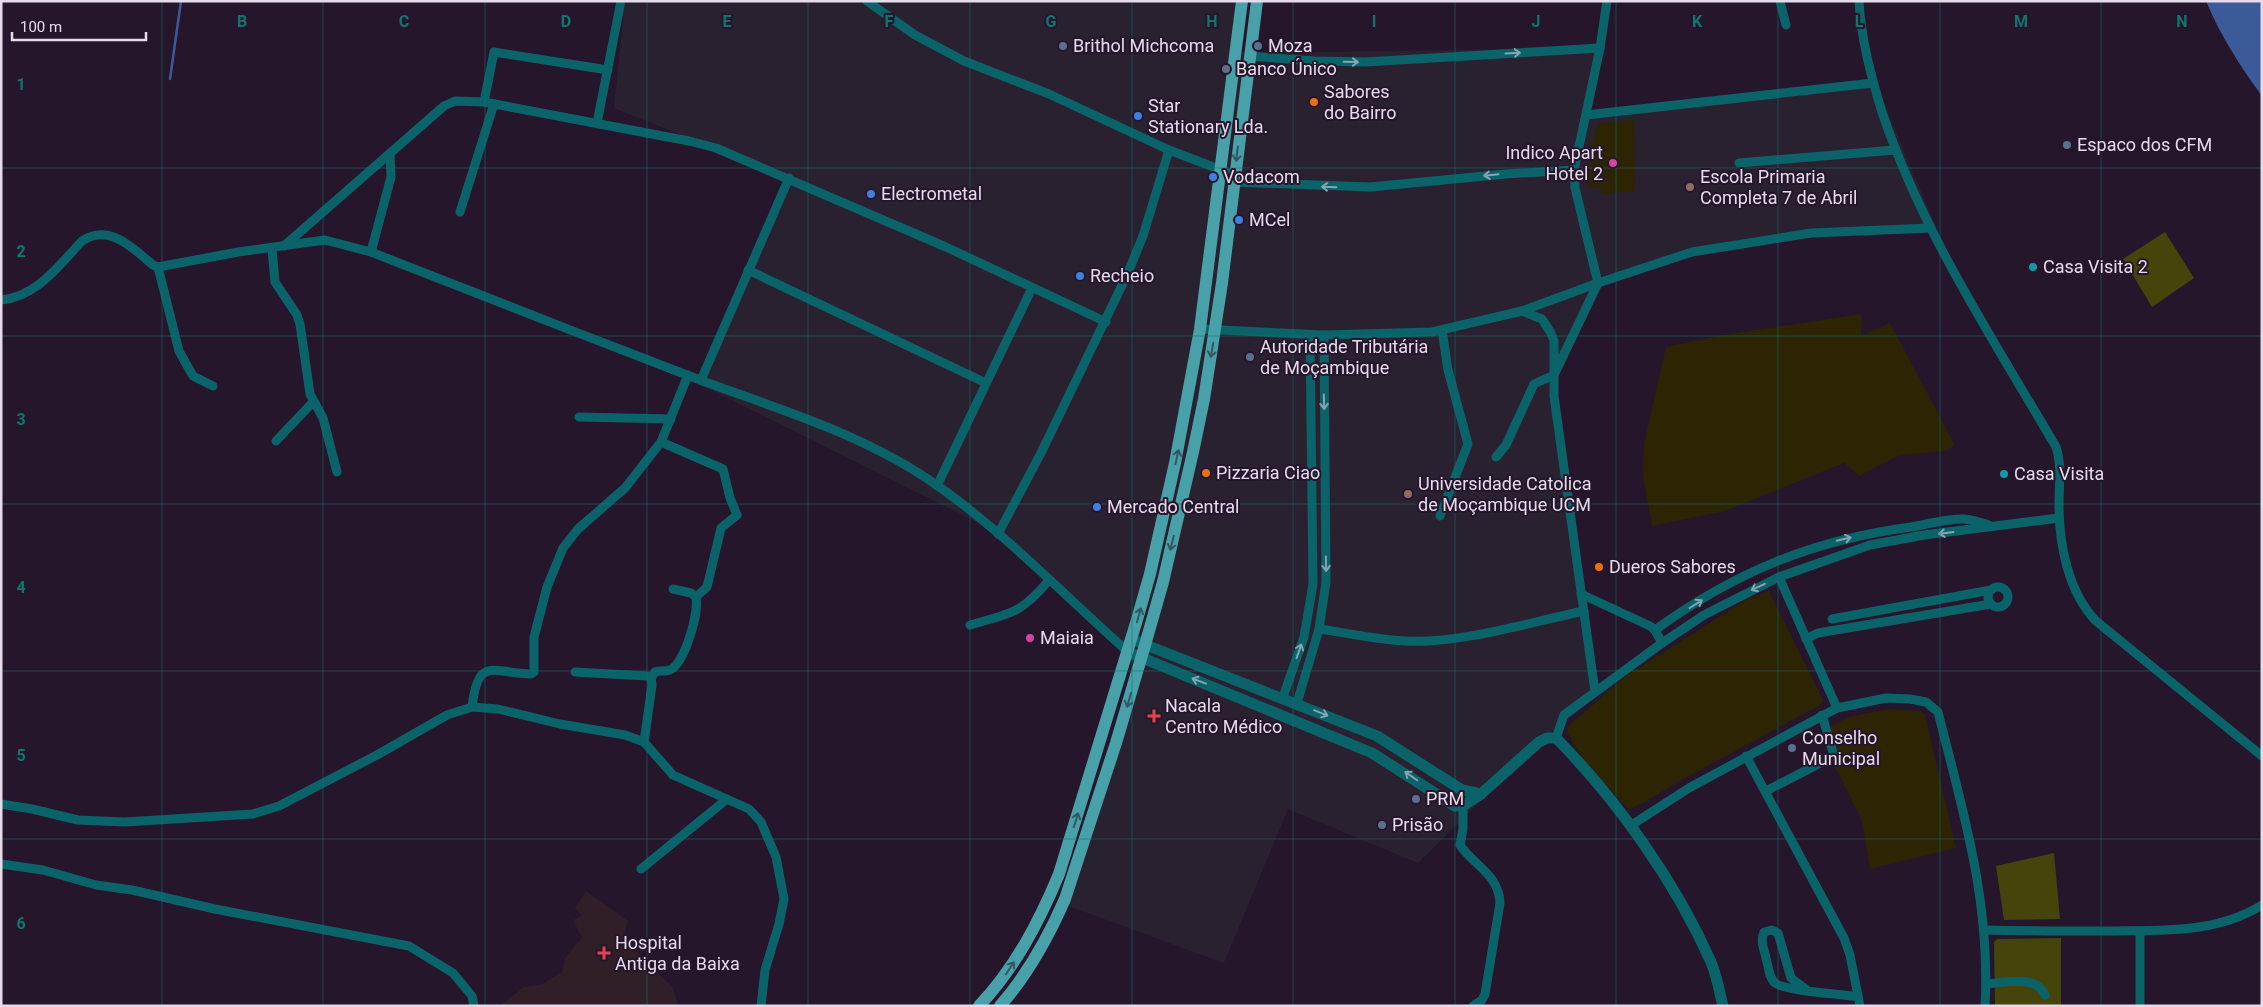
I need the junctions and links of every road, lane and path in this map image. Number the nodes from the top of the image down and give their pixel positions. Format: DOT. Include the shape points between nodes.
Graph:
graph roads {
  1 [pos="621,1"];
  2 [pos="867,1"];
  3 [pos="1242,1"];
  4 [pos="1257,1"];
  5 [pos="1607,1"];
  6 [pos="1780,1"];
  7 [pos="1859,1"];
  8 [pos="1786,25"];
  9 [pos="1600,48"];
  10 [pos="1250,56"];
  11 [pos="608,70"];
  12 [pos="1873,83"];
  13 [pos="484,102"];
  14 [pos="494,104"];
  15 [pos="1586,115"];
  16 [pos="597,123"];
  17 [pos="1169,150"];
  18 [pos="1895,150"];
  19 [pos="390,153"];
  20 [pos="1739,163"];
  21 [pos="1220,170"];
  22 [pos="1574,170"];
  23 [pos="789,178"];
  24 [pos="1234,179"];
  25 [pos="460,212"];
  26 [pos="1930,228"];
  27 [pos="283,247"];
  28 [pos="272,249"];
  29 [pos="371,252"];
  30 [pos="158,267"];
  31 [pos="748,270"];
  32 [pos="1598,283"];
  33 [pos="1032,288"];
  34 [pos="1,300"];
  35 [pos="1522,311"];
  36 [pos="1106,322"];
  37 [pos="1200,329"];
  38 [pos="1442,330"];
  39 [pos="1216,331"];
  40 [pos="1310,335"];
  41 [pos="1324,336"];
  42 [pos="1554,374"];
  43 [pos="688,375"];
  44 [pos="701,380"];
  45 [pos="986,384"];
  46 [pos="213,386"];
  47 [pos="314,401"];
  48 [pos="579,417"];
  49 [pos="670,419"];
  50 [pos="276,441"];
  51 [pos="661,442"];
  52 [pos="1496,457"];
  53 [pos="336,472"];
  54 [pos="937,486"];
  55 [pos="1440,516"];
  56 [pos="2059,518"];
  57 [pos="1995,526"];
  58 [pos="998,534"];
  59 [pos="1779,577"];
  60 [pos="1048,580"];
  61 [pos="673,590"];
  62 [pos="1990,590"];
  63 [pos="1581,594"];
  64 [pos="696,597"];
  65 [pos="1991,604"];
  66 [pos="1584,611"];
  67 [pos="1832,619"];
  68 [pos="970,625"];
  69 [pos="1319,629"];
  70 [pos="1655,630"];
  71 [pos="1109,635"];
  72 [pos="1131,639"];
  73 [pos="1806,639"];
  74 [pos="1662,643"];
  75 [pos="1145,645"];
  76 [pos="1128,652"];
  77 [pos="1141,658"];
  78 [pos="575,672"];
  79 [pos="651,678"];
  80 [pos="1595,692"];
  81 [pos="1283,697"];
  82 [pos="1297,703"];
  83 [pos="472,707"];
  84 [pos="1836,708"];
  85 [pos="1822,715"];
  86 [pos="1556,738"];
  87 [pos="644,742"];
  88 [pos="1746,756"];
  89 [pos="2262,756"];
  90 [pos="1766,792"];
  91 [pos="1481,794"];
  92 [pos="727,799"];
  93 [pos="1,804"];
  94 [pos="1463,806"];
  95 [pos="1630,826"];
  96 [pos="1,864"];
  97 [pos="641,869"];
  98 [pos="2262,905"];
  99 [pos="1985,930"];
  100 [pos="2140,932"];
  101 [pos="1986,984"];
  102 [pos="1807,990"];
  103 [pos="2045,995"];
  104 [pos="1859,1001"];
  105 [pos="474,1006"];
  106 [pos="761,1006"];
  107 [pos="979,1006"];
  108 [pos="1000,1006"];
  109 [pos="1473,1006"];
  110 [pos="1723,1006"];
  111 [pos="1985,1006"];
  112 [pos="2140,1006"];
  1 -- 11 [label="street"];
  2 -- 17 [label="street" via="950,54 1049,94"];
  3 -- 21 [label="main road"];
  4 -- 10 [label="main road"];
  5 -- 9 [label="street"];
  6 -- 8 [label="street"];
  7 -- 12 [label="street"];
  10 -- 9 [label="street, one-way" via="1365,62"];
  9 -- 15 [label="street"];
  10 -- 24 [label="main road, one-way"];
  11 -- 13 [label="street" via="494,52"];
  11 -- 16 [label="street"];
  12 -- 15 [label="street"];
  12 -- 18 [label="street"];
  13 -- 14 [label="street"];
  13 -- 19 [label="street" via="450,102"];
  14 -- 16 [label="street"];
  14 -- 25 [label="street"];
  15 -- 22 [label="street"];
  16 -- 23 [label="street" via="716,148"];
  17 -- 21 [label="street"];
  17 -- 36 [label="street" via="1143,236"];
  18 -- 20 [label="street"];
  18 -- 26 [label="street"];
  19 -- 27 [label="street"];
  19 -- 29 [label="street" via="391,177"];
  21 -- 24 [label="street"];
  21 -- 37 [label="main road"];
  22 -- 24 [label="street, one-way" via="1370,187"];
  22 -- 32 [label="street" via="1575,188"];
  23 -- 31 [label="street"];
  23 -- 33 [label="street"];
  24 -- 39 [label="main road"];
  26 -- 32 [label="street" via="1811,232 1774,238 1692,252"];
  26 -- 56 [label="street" via="2056,447"];
  27 -- 28 [label="street"];
  27 -- 29 [label="street" via="325,240"];
  28 -- 30 [label="street"];
  28 -- 47 [label="street" via="275,282 300,324 308,386"];
  29 -- 43 [label="street"];
  30 -- 34 [label="street" via="126,242 98,234 90,235 36,288"];
  30 -- 46 [label="street" via="179,351 193,376"];
  31 -- 44 [label="street"];
  31 -- 45 [label="street"];
  32 -- 35 [label="street"];
  32 -- 42 [label="street"];
  33 -- 36 [label="street"];
  33 -- 45 [label="street"];
  35 -- 38 [label="street"];
  35 -- 42 [label="street" via="1542,319 1552,333"];
  36 -- 58 [label="street"];
  37 -- 39 [label="street"];
  72 -- 37 [label="main road, one-way" via="1165,510"];
  38 -- 41 [label="street"];
  38 -- 55 [label="street" via="1448,370 1468,444"];
  39 -- 40 [label="street"];
  39 -- 75 [label="main road, one-way" via="1179,514"];
  40 -- 41 [label="street"];
  81 -- 40 [label="street, one-way" via="1304,637 1313,584"];
  41 -- 69 [label="street, one-way" via="1326,582"];
  42 -- 52 [label="street" via="1534,384 1506,445"];
  42 -- 63 [label="street" via="1554,396"];
  43 -- 44 [label="street"];
  43 -- 49 [label="street"];
  44 -- 54 [label="street" via="814,421 884,454"];
  45 -- 54 [label="street"];
  47 -- 50 [label="street"];
  47 -- 53 [label="street" via="323,418"];
  48 -- 49 [label="street"];
  49 -- 51 [label="street"];
  51 -- 64 [label="street" via="723,469 730,498 737,511 734,520 721,528 707,587"];
  51 -- 83 [label="street" via="625,488 578,529 563,548 547,587 536,630 534,672 488,670 480,675 474,688"];
  54 -- 58 [label="street"];
  56 -- 57 [label="street"];
  56 -- 89 [label="street" via="2069,570 2090,614"];
  57 -- 59 [label="street, one-way" via="1870,545"];
  70 -- 57 [label="street, one-way" via="1760,568 1822,544 1879,531 1964,519"];
  58 -- 60 [label="street"];
  59 -- 73 [label="street"];
  59 -- 74 [label="street, one-way" via="1704,615"];
  60 -- 68 [label="street" via="1019,610"];
  60 -- 71 [label="street"];
  61 -- 64 [label="street"];
  62 -- 65 [label="street"];
  62 -- 65 [label="street" via="2001,587 2008,596 2002,605"];
  62 -- 67 [label="street"];
  63 -- 66 [label="street"];
  63 -- 70 [label="street"];
  64 -- 79 [label="street" via="696,618 676,666 672,670 655,672"];
  65 -- 73 [label="street" via="1818,633"];
  66 -- 69 [label="street" via="1467,636 1432,640 1406,641"];
  66 -- 80 [label="street"];
  69 -- 82 [label="street"];
  70 -- 74 [label="street"];
  71 -- 72 [label="street"];
  71 -- 76 [label="street"];
  72 -- 75 [label="street"];
  72 -- 76 [label="main road"];
  73 -- 84 [label="street"];
  74 -- 80 [label="street"];
  75 -- 77 [label="main road"];
  75 -- 81 [label="street"];
  76 -- 77 [label="street"];
  107 -- 76 [label="main road, one-way" via="1022,949 1052,890"];
  94 -- 77 [label="street, one-way" via="1450,804 1372,753"];
  77 -- 108 [label="main road, one-way" via="1065,899 1030,967"];
  78 -- 79 [label="street"];
  79 -- 87 [label="street"];
  80 -- 86 [label="street" via="1564,715"];
  81 -- 82 [label="street"];
  82 -- 91 [label="street, one-way" via="1377,736 1462,790"];
  83 -- 87 [label="street" via="498,709 560,724 608,731"];
  83 -- 93 [label="street" via="447,715 279,806 253,814 125,822 78,820"];
  84 -- 85 [label="street"];
  84 -- 99 [label="street" via="1886,698 1926,702 1938,712 1974,857"];
  85 -- 88 [label="street"];
  85 -- 90 [label="street" via="1834,756"];
  86 -- 91 [label="street" via="1539,742"];
  86 -- 95 [label="street" via="1579,761"];
  87 -- 92 [label="street" via="673,775"];
  88 -- 90 [label="street"];
  88 -- 95 [label="street"];
  90 -- 104 [label="street" via="1844,938"];
  91 -- 94 [label="street"];
  92 -- 97 [label="street"];
  92 -- 106 [label="street" via="749,808 756,815 776,857 784,898 765,970"];
  94 -- 109 [label="street" via="1460,845 1489,874 1500,894 1485,994"];
  95 -- 110 [label="street" via="1686,914 1710,962"];
  96 -- 105 [label="street" via="408,946 454,972 472,996"];
  98 -- 100 [label="street" via="2212,925"];
  99 -- 100 [label="street"];
  99 -- 101 [label="street"];
  100 -- 112 [label="street"];
  101 -- 103 [label="street" via="2032,983"];
  101 -- 111 [label="street"];
  102 -- 102 [label="street" via="1774,982 1763,948 1764,932 1772,930 1778,933 1790,978"];
  102 -- 104 [label="street"];
}
